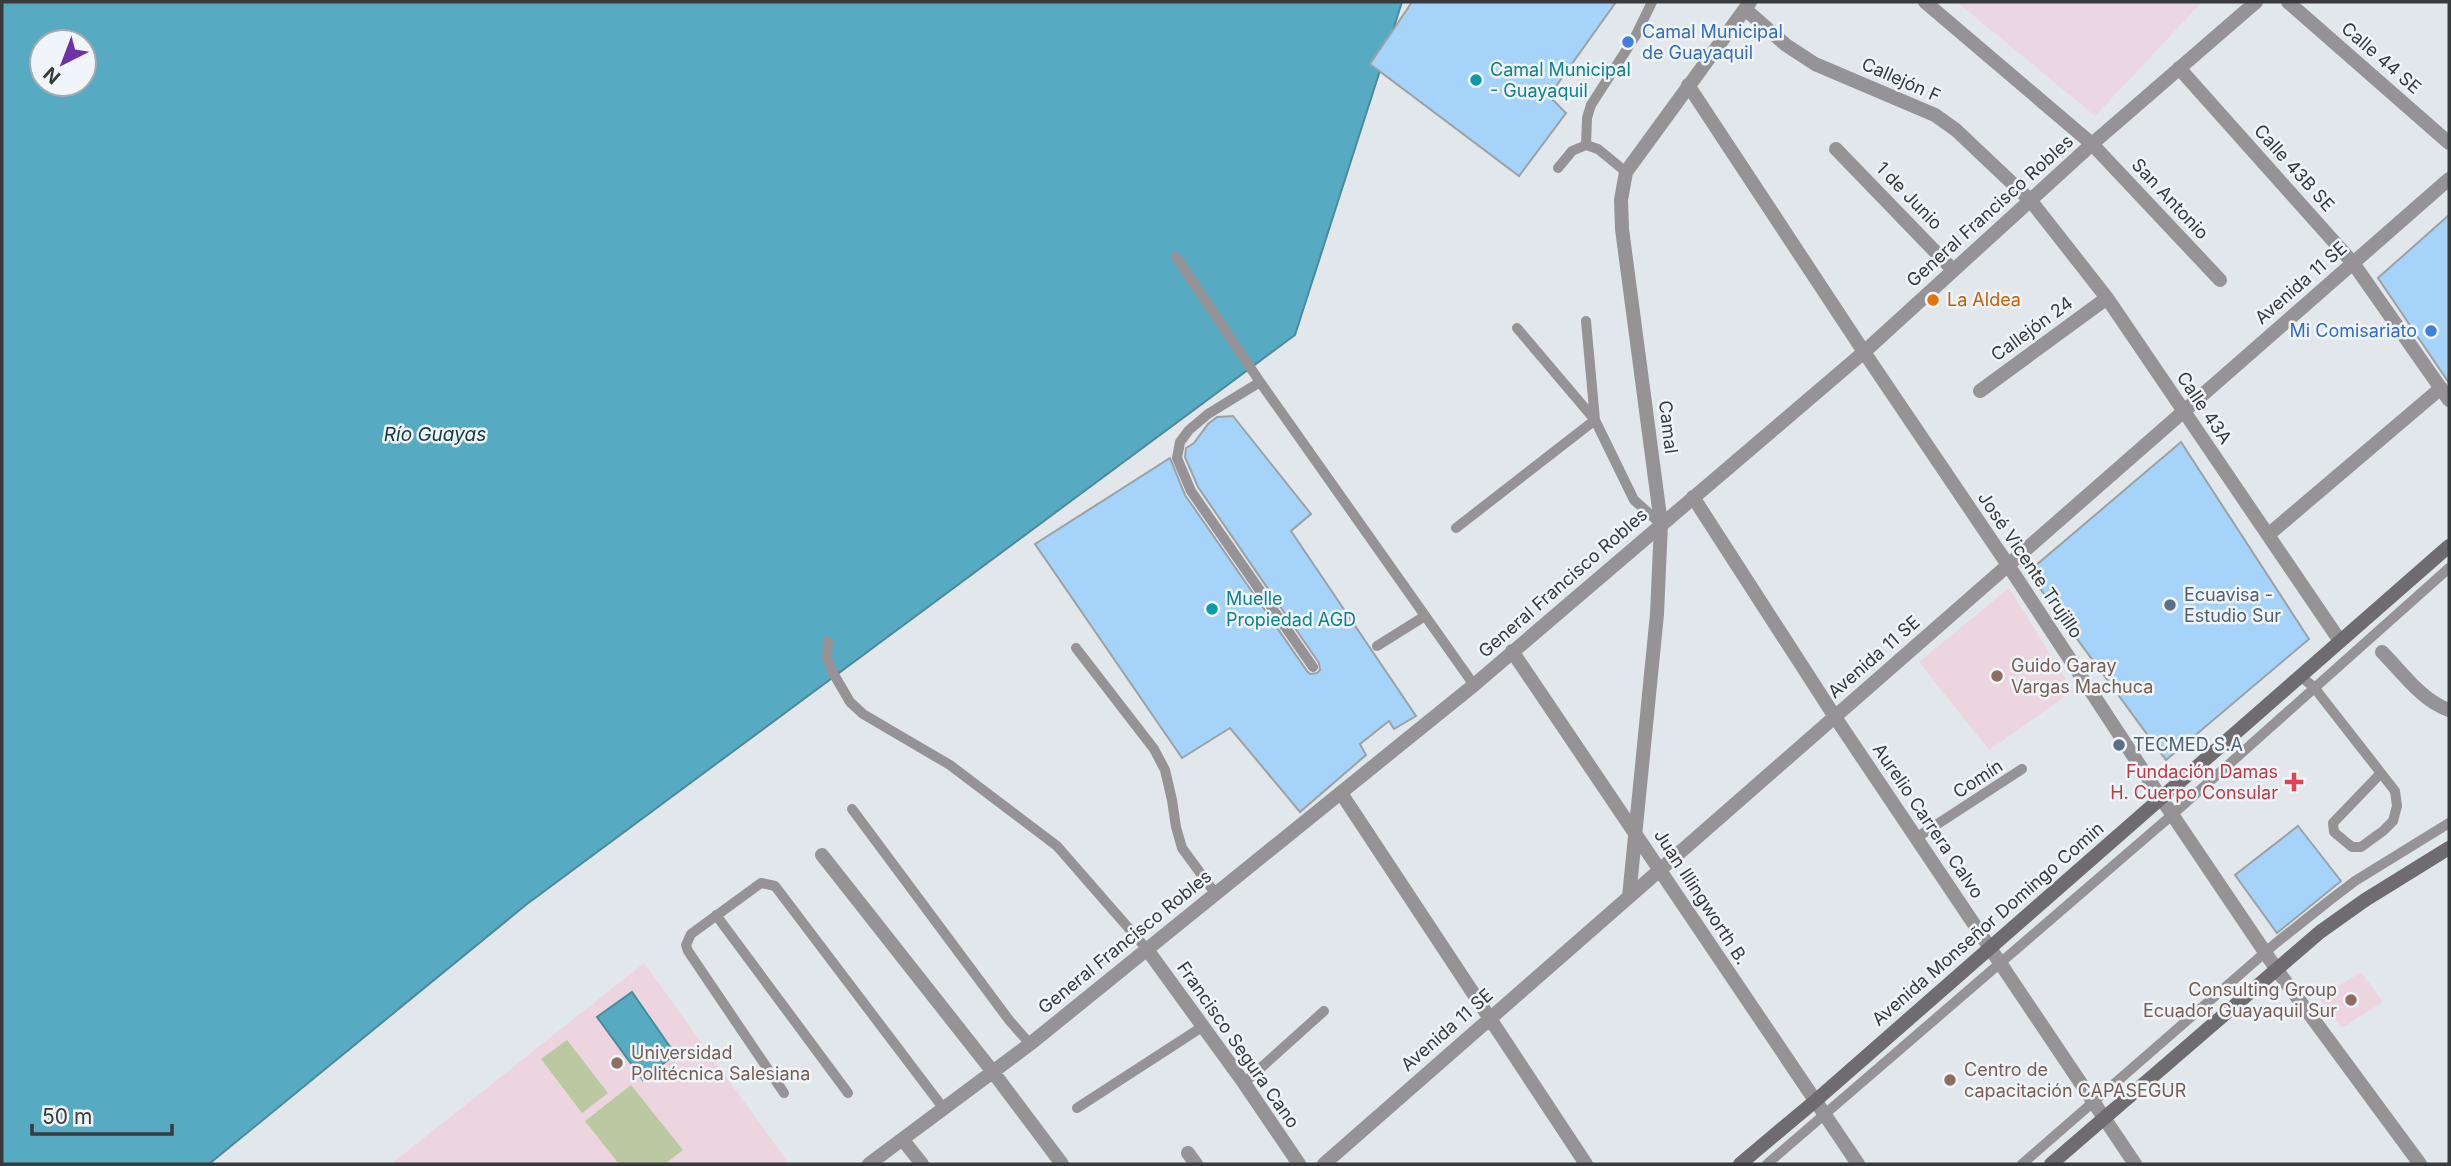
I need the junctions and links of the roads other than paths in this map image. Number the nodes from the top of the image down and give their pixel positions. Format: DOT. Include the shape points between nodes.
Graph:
graph roads {
  1 [pos="1652,2"];
  2 [pos="1925,2"];
  3 [pos="2256,2"];
  4 [pos="2288,2"];
  5 [pos="1747,5"];
  6 [pos="2179,68"];
  7 [pos="1688,85"];
  8 [pos="2449,143"];
  9 [pos="2092,144"];
  10 [pos="1586,145"];
  11 [pos="1836,149"];
  12 [pos="1558,168"];
  13 [pos="1626,172"];
  14 [pos="2449,179"];
  15 [pos="2031,201"];
  16 [pos="1176,257"];
  17 [pos="2353,263"];
  18 [pos="1953,270"];
  19 [pos="2220,281"];
  20 [pos="2107,298"];
  21 [pos="1586,321"];
  22 [pos="1517,328"];
  23 [pos="1864,352"];
  24 [pos="1259,382"];
  25 [pos="1980,391"];
  26 [pos="2445,394"];
  27 [pos="2184,411"];
  28 [pos="1595,420"];
  29 [pos="1693,497"];
  30 [pos="1661,524"];
  31 [pos="1456,528"];
  32 [pos="2268,535"];
  33 [pos="2449,546"];
  34 [pos="2008,565"];
  35 [pos="2449,568"];
  36 [pos="1425,616"];
  37 [pos="2340,640"];
  38 [pos="828,641"];
  39 [pos="1377,646"];
  40 [pos="1076,648"];
  41 [pos="1512,651"];
  42 [pos="2382,652"];
  43 [pos="1312,667"];
  44 [pos="2300,676"];
  45 [pos="1474,685"];
  46 [pos="2314,687"];
  47 [pos="2449,710"];
  48 [pos="1835,717"];
  49 [pos="2022,769"];
  50 [pos="2381,773"];
  51 [pos="1341,793"];
  52 [pos="2161,798"];
  53 [pos="852,809"];
  54 [pos="2172,814"];
  55 [pos="2449,823"];
  56 [pos="1635,832"];
  57 [pos="1916,838"];
  58 [pos="2449,848"];
  59 [pos="822,855"];
  60 [pos="1659,871"];
  61 [pos="1215,894"];
  62 [pos="1629,897"];
  63 [pos="716,915"];
  64 [pos="1146,948"];
  65 [pos="1990,948"];
  66 [pos="2266,953"];
  67 [pos="2001,964"];
  68 [pos="2277,970"];
  69 [pos="1324,1011"];
  70 [pos="1490,1019"];
  71 [pos="1202,1027"];
  72 [pos="1030,1044"];
  73 [pos="993,1072"];
  74 [pos="1244,1083"];
  75 [pos="784,1093"];
  76 [pos="848,1093"];
  77 [pos="1814,1102"];
  78 [pos="2094,1102"];
  79 [pos="1077,1108"];
  80 [pos="944,1109"];
  81 [pos="1824,1116"];
  82 [pos="2104,1118"];
  83 [pos="903,1140"];
  84 [pos="869,1164"];
  85 [pos="922,1164"];
  86 [pos="1062,1164"];
  87 [pos="1299,1164"];
  88 [pos="1324,1164"];
  89 [pos="1586,1164"];
  90 [pos="1740,1164"];
  91 [pos="1767,1164"];
  92 [pos="1857,1164"];
  93 [pos="2022,1164"];
  94 [pos="2051,1164"];
  95 [pos="2135,1164"];
  96 [pos="2420,1164"];
  1 -- 10 [label="lane" via="1591,104"];
  2 -- 9 [label="street, San Antonio"];
  3 -- 6 [label="street, General Francisco Robles"];
  4 -- 8 [label="street, Calle 44 SE"];
  5 -- 7 [label="street, Camal"];
  5 -- 15 [label="street, Callejón F" via="1786,45 1815,64 1935,115"];
  6 -- 9 [label="street, General Francisco Robles"];
  6 -- 17 [label="street, Calle 43B SE"];
  7 -- 13 [label="street, Camal"];
  7 -- 23 [label="street, José Vicente Trujillo"];
  9 -- 15 [label="street, General Francisco Robles"];
  9 -- 19 [label="street, San Antonio"];
  10 -- 12 [label="lane" via="1572,151"];
  10 -- 13 [label="lane"];
  11 -- 18 [label="street, 1 de Junio"];
  13 -- 30 [label="street, Camal" via="1622,229"];
  14 -- 17 [label="street, Avenida 11 SE"];
  15 -- 18 [label="street, General Francisco Robles"];
  15 -- 20 [label="street, Calle 43A"];
  16 -- 24 [label="lane"];
  17 -- 26 [label="street, Calle 43B SE"];
  17 -- 27 [label="street, Avenida 11 SE"];
  18 -- 23 [label="street, General Francisco Robles"];
  20 -- 25 [label="street, Callejón 24"];
  20 -- 27 [label="street, Calle 43A"];
  21 -- 28 [label="lane"];
  22 -- 28 [label="lane"];
  23 -- 29 [label="street, General Francisco Robles"];
  23 -- 34 [label="street, José Vicente Trujillo"];
  24 -- 36 [label="lane"];
  24 -- 43 [label="lane" via="1189,430 1180,442 1177,458 1191,491"];
  26 -- 32 [label="street"];
  27 -- 32 [label="street, Calle 43A"];
  27 -- 34 [label="street, Avenida 11 SE"];
  28 -- 30 [label="lane" via="1634,500"];
  28 -- 31 [label="lane"];
  29 -- 30 [label="street, General Francisco Robles"];
  29 -- 48 [label="street, Aurelio Carrera Calvo"];
  30 -- 41 [label="street, General Francisco Robles"];
  30 -- 56 [label="street, Camal" via="1657,614"];
  32 -- 37 [label="street, Calle 43A"];
  33 -- 37 [label="main road, Avenida Monseñor Domingo Comin"];
  34 -- 48 [label="street, Avenida 11 SE"];
  34 -- 52 [label="street, José Vicente Trujillo"];
  35 -- 46 [label="lane"];
  36 -- 39 [label="lane"];
  36 -- 45 [label="lane"];
  37 -- 44 [label="main road, Avenida Monseñor Domingo Comin"];
  38 -- 64 [label="lane" via="827,658 850,702 950,765 1057,846"];
  40 -- 61 [label="lane" via="1154,749 1165,770 1182,848"];
  41 -- 45 [label="street, General Francisco Robles"];
  41 -- 56 [label="street, Juan Illingworth B."];
  42 -- 47 [label="street" via="2426,696"];
  44 -- 46 [label="lane"];
  44 -- 52 [label="main road, Avenida Monseñor Domingo Comin"];
  45 -- 51 [label="street, General Francisco Robles"];
  46 -- 50 [label="lane"];
  46 -- 54 [label="lane"];
  48 -- 57 [label="street, Aurelio Carrera Calvo"];
  48 -- 60 [label="street, Avenida 11 SE"];
  49 -- 57 [label="lane, Comín"];
  50 -- 50 [label="lane" via="2395,791 2393,821 2361,847 2352,847 2334,832 2333,823"];
  51 -- 61 [label="street, General Francisco Robles"];
  51 -- 70 [label="street"];
  52 -- 54 [label="street, José Vicente Trujillo"];
  52 -- 65 [label="main road, Avenida Monseñor Domingo Comin"];
  53 -- 72 [label="lane"];
  54 -- 66 [label="street, José Vicente Trujillo"];
  54 -- 67 [label="lane"];
  55 -- 66 [label="lane" via="2355,881"];
  56 -- 60 [label="street, Juan Illingworth B."];
  56 -- 62 [label="street, Camal"];
  57 -- 65 [label="street, Aurelio Carrera Calvo"];
  58 -- 68 [label="main road" via="2365,900"];
  59 -- 73 [label="street"];
  60 -- 62 [label="street, Avenida 11 SE"];
  60 -- 77 [label="street, Juan Illingworth B."];
  61 -- 64 [label="street, General Francisco Robles"];
  62 -- 70 [label="street, Avenida 11 SE"];
  63 -- 75 [label="lane" via="691,934 688,951"];
  63 -- 76 [label="lane"];
  63 -- 80 [label="lane" via="761,883 775,886"];
  64 -- 71 [label="street, Francisco Segura Cano"];
  64 -- 72 [label="street, General Francisco Robles"];
  65 -- 67 [label="street, Aurelio Carrera Calvo"];
  65 -- 77 [label="main road, Avenida Monseñor Domingo Comin"];
  66 -- 68 [label="street, José Vicente Trujillo"];
  66 -- 78 [label="lane"];
  67 -- 78 [label="street, Aurelio Carrera Calvo"];
  67 -- 81 [label="lane"];
  68 -- 82 [label="main road"];
  68 -- 96 [label="street, José Vicente Trujillo"];
  69 -- 74 [label="lane"];
  70 -- 88 [label="street, Avenida 11 SE"];
  70 -- 89 [label="street"];
  71 -- 74 [label="street, Francisco Segura Cano"];
  71 -- 79 [label="lane"];
  72 -- 73 [label="street, General Francisco Robles"];
  73 -- 80 [label="street, General Francisco Robles"];
  73 -- 86 [label="street"];
  74 -- 87 [label="street, Francisco Segura Cano"];
  77 -- 81 [label="street, Juan Illingworth B."];
  77 -- 90 [label="main road, Avenida Monseñor Domingo Comin"];
  78 -- 82 [label="street, Aurelio Carrera Calvo"];
  78 -- 93 [label="lane"];
  80 -- 83 [label="street, General Francisco Robles"];
  81 -- 91 [label="lane"];
  81 -- 92 [label="street, Juan Illingworth B."];
  82 -- 94 [label="main road"];
  82 -- 95 [label="street, Aurelio Carrera Calvo"];
  83 -- 84 [label="street, General Francisco Robles"];
  83 -- 85 [label="street"];
}
